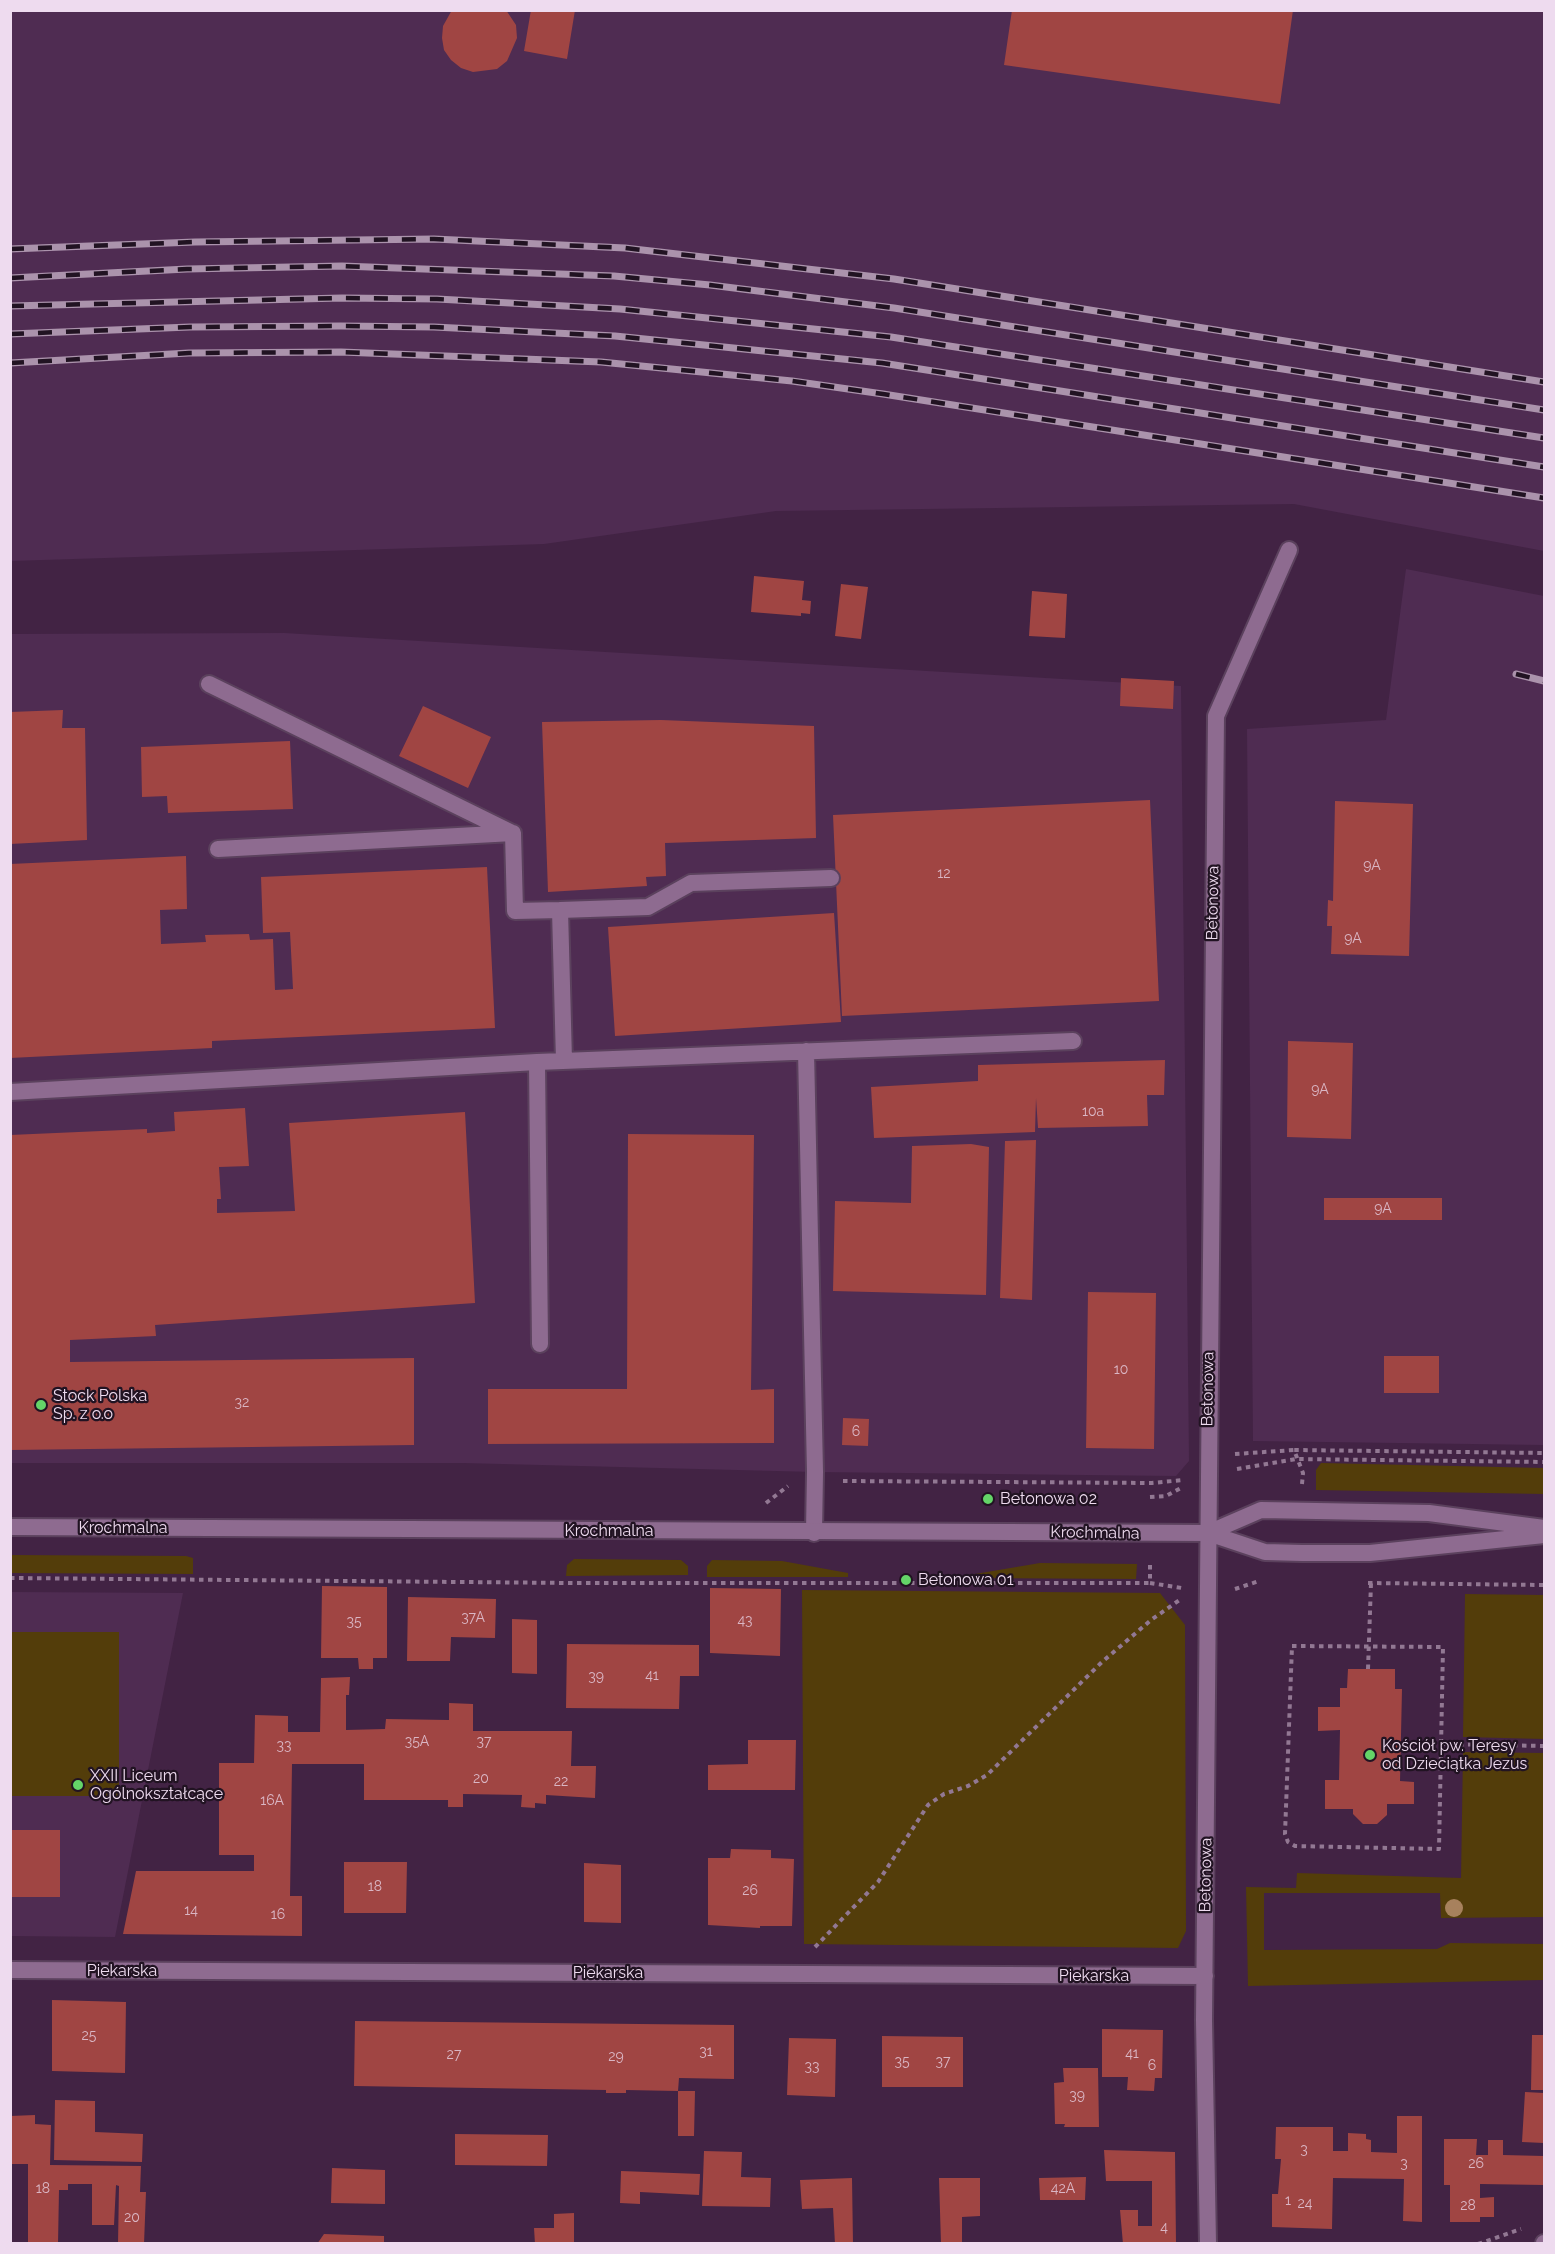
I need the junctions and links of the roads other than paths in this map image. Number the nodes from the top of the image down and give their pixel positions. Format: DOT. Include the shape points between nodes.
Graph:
graph roads {
  1 [pos="1289,550"];
  2 [pos="209,684"];
  3 [pos="513,833"];
  4 [pos="218,849"];
  5 [pos="831,878"];
  6 [pos="560,910"];
  7 [pos="1073,1041"];
  8 [pos="806,1051"];
  9 [pos="564,1061"];
  10 [pos="537,1062"];
  11 [pos="10,1092"];
  12 [pos="540,1344"];
  13 [pos="10,1527"];
  14 [pos="1545,1528"];
  15 [pos="814,1533"];
  16 [pos="1208,1533"];
  17 [pos="1545,1535"];
  18 [pos="10,1970"];
  19 [pos="1205,1976"];
  20 [pos="1208,2244"];
  1 -- 16 [label="street, Betonowa" via="1216,716"];
  2 -- 3 [label="street"];
  3 -- 4 [label="street"];
  3 -- 6 [label="street" via="515,911"];
  5 -- 6 [label="street" via="691,883 648,907"];
  6 -- 9 [label="street"];
  7 -- 8 [label="street"];
  8 -- 9 [label="street"];
  8 -- 15 [label="street"];
  9 -- 10 [label="street"];
  10 -- 11 [label="street"];
  10 -- 12 [label="street"];
  13 -- 15 [label="street, Krochmalna"];
  14 -- 16 [label="street, Krochmalna" via="1429,1513 1262,1510"];
  15 -- 16 [label="street, Krochmalna"];
  16 -- 17 [label="street, Krochmalna" via="1265,1552 1302,1554 1380,1552"];
  16 -- 19 [label="street, Betonowa"];
  18 -- 19 [label="street, Piekarska"];
  19 -- 20 [label="street, Betonowa"];
}
